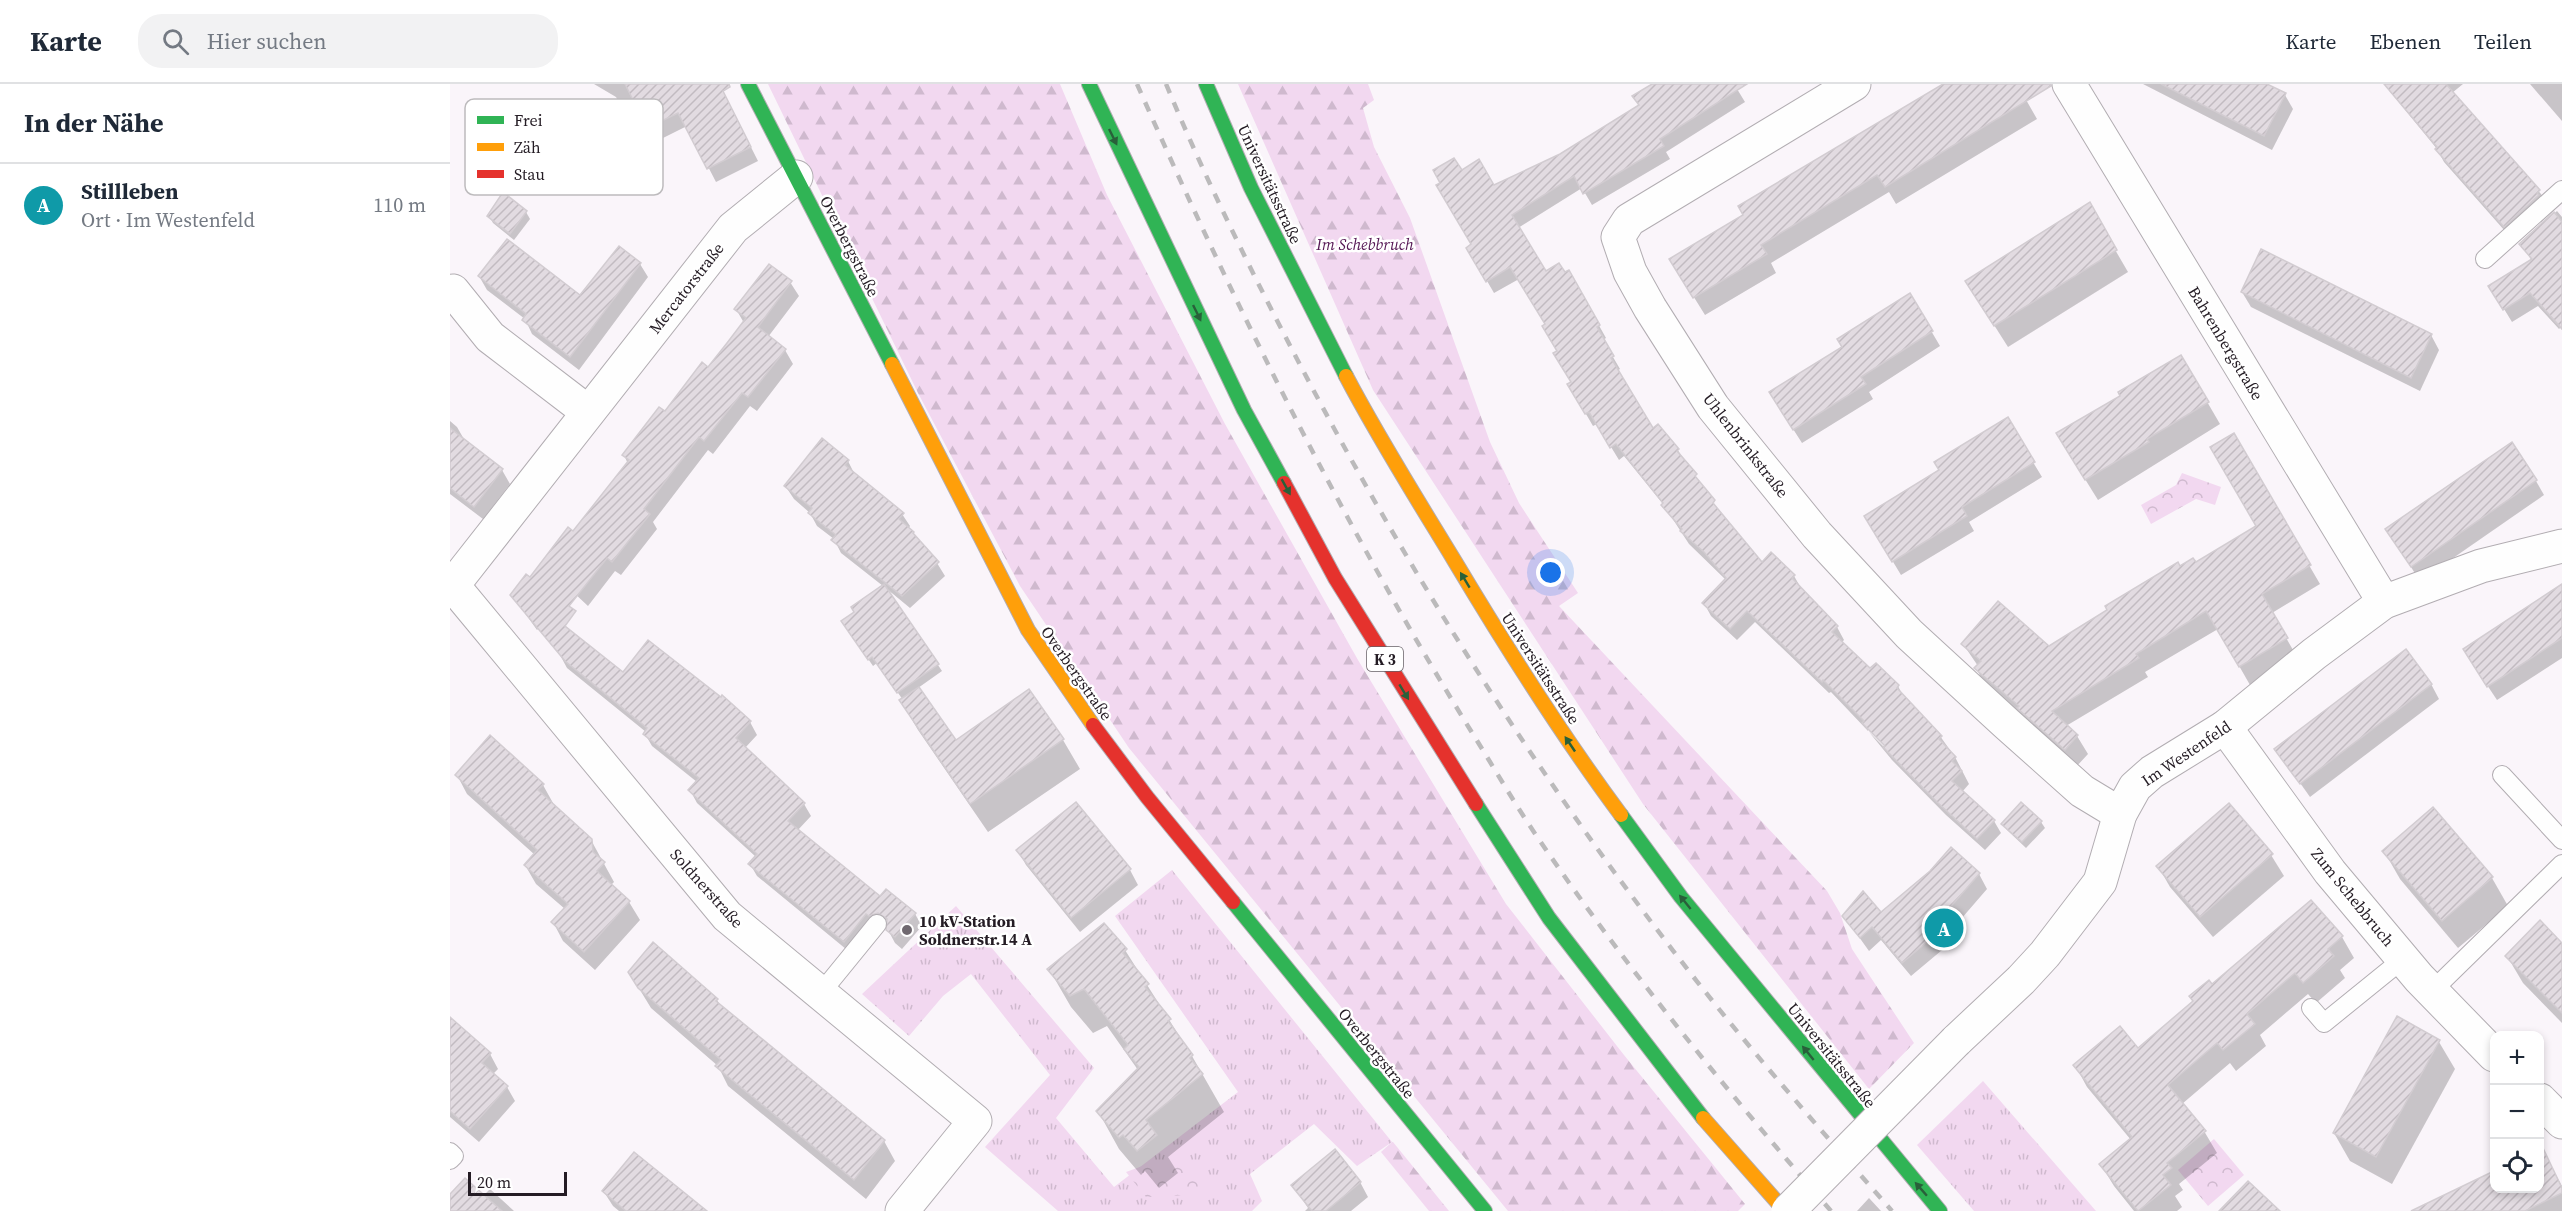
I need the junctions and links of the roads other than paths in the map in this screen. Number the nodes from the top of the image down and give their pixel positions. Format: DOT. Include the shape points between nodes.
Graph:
graph roads {
  1 [pos="748,84"];
  2 [pos="1089,84"];
  3 [pos="1206,84"];
  4 [pos="1854,84"];
  5 [pos="2069,84"];
  6 [pos="796,177"];
  7 [pos="2562,190"];
  8 [pos="2485,259"];
  9 [pos="453,291"];
  10 [pos="588,412"];
  11 [pos="2562,546"];
  12 [pos="451,583"];
  13 [pos="2384,602"];
  14 [pos="2225,727"];
  15 [pos="2502,775"];
  16 [pos="2121,814"];
  17 [pos="2562,840"];
  18 [pos="2562,864"];
  19 [pos="877,924"];
  20 [pos="2403,958"];
  21 [pos="2432,992"];
  22 [pos="820,994"];
  23 [pos="2311,1008"];
  24 [pos="2490,1051"];
  25 [pos="2544,1104"];
  26 [pos="2562,1122"];
  27 [pos="450,1152"];
  28 [pos="450,1160"];
  29 [pos="902,1211"];
  30 [pos="1485,1211"];
  31 [pos="1787,1211"];
  32 [pos="1940,1211"];
  1 -- 6 [label="main road, Overbergstraße"];
  2 -- 31 [label="main road, K 3, one-way" via="1244,410 1335,578 1415,709 1549,918 1693,1107"];
  32 -- 3 [label="main road, Universitätsstraße, one-way" via="1681,897 1588,771 1509,653 1372,426 1251,188"];
  4 -- 16 [label="street, Uhlenbrinkstraße" via="1629,220 1618,237 1630,272 1713,406 1817,535 1909,634 2015,732 2082,791"];
  5 -- 13 [label="street, Bahrenbergstraße"];
  6 -- 10 [label="street, Mercatorstraße" via="733,228"];
  6 -- 30 [label="main road, Overbergstraße" via="1028,630 1147,797"];
  7 -- 8 [label="lane"];
  9 -- 10 [label="street" via="490,337"];
  10 -- 12 [label="street, Mercatorstraße"];
  11 -- 13 [label="street, Im Westenfeld" via="2481,566"];
  12 -- 22 [label="street, Soldnerstraße" via="727,916"];
  13 -- 14 [label="street, Im Westenfeld"];
  14 -- 16 [label="street, Im Westenfeld" via="2152,772 2135,787"];
  14 -- 20 [label="street, Zum Schebbruch" via="2330,872"];
  15 -- 17 [label="lane"];
  16 -- 31 [label="street, Im Westenfeld, bridge" via="2100,882 2045,954"];
  18 -- 21 [label="lane"];
  19 -- 22 [label="lane"];
  20 -- 21 [label="street, Zum Schebbruch"];
  20 -- 23 [label="lane" via="2324,1023"];
  21 -- 24 [label="street, Zum Schebbruch"];
  22 -- 29 [label="street, Soldnerstraße" via="975,1121"];
  25 -- 26 [label="street"];
  27 -- 28 [label="lane" via="454,1155"];
}
